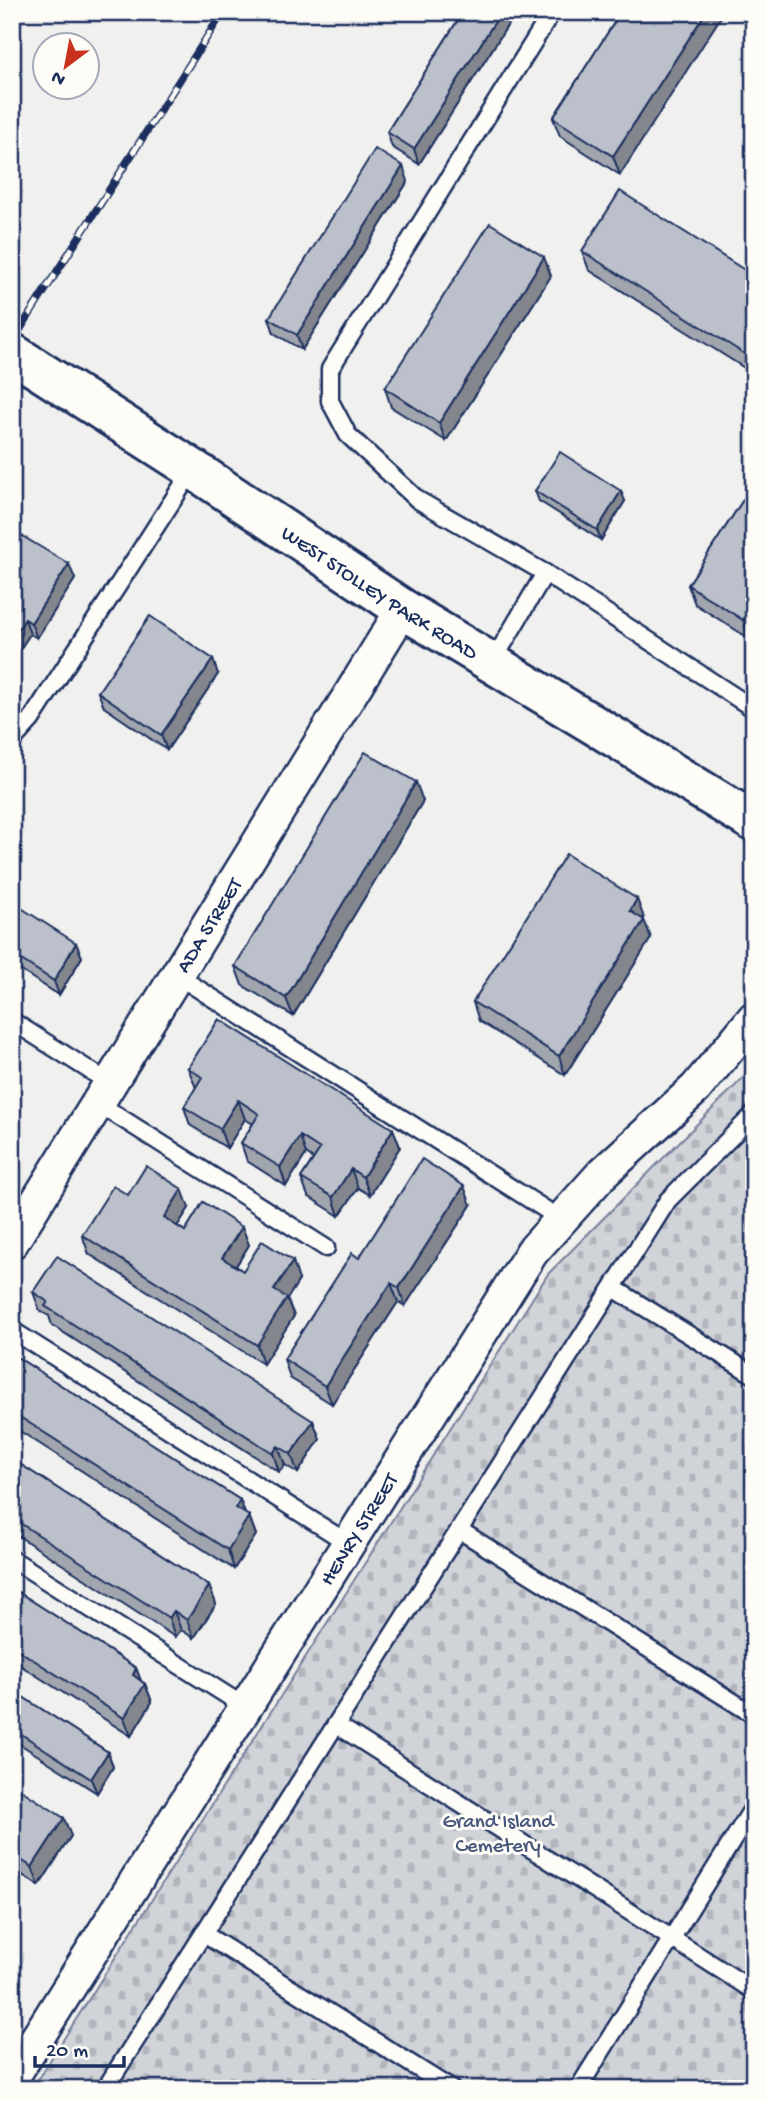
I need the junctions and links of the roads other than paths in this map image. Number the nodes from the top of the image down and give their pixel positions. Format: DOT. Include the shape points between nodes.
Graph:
graph roads {
  1 [pos="552,12"];
  2 [pos="12,353"];
  3 [pos="193,468"];
  4 [pos="545,573"];
  5 [pos="403,609"];
  6 [pos="492,663"];
  7 [pos="754,709"];
  8 [pos="12,741"];
  9 [pos="754,822"];
  10 [pos="178,976"];
  11 [pos="754,1018"];
  12 [pos="12,1021"];
  13 [pos="105,1094"];
  14 [pos="754,1114"];
  15 [pos="562,1220"];
  16 [pos="12,1242"];
  17 [pos="326,1248"];
  18 [pos="615,1289"];
  19 [pos="12,1330"];
  20 [pos="754,1375"];
  21 [pos="461,1531"];
  22 [pos="351,1545"];
  23 [pos="12,1559"];
  24 [pos="247,1708"];
  25 [pos="754,1715"];
  26 [pos="337,1726"];
  27 [pos="754,1806"];
  28 [pos="204,1934"];
  29 [pos="671,1938"];
  30 [pos="754,1991"];
  31 [pos="12,2078"];
  32 [pos="105,2089"];
  33 [pos="451,2089"];
  34 [pos="578,2089"];
  1 -- 4 [label="lane" via="330,369 330,401 348,435 418,500"];
  2 -- 3 [label="main road, WEST STOLLEY PARK ROAD"];
  3 -- 5 [label="main road, WEST STOLLEY PARK ROAD"];
  3 -- 8 [label="lane" via="31,720"];
  4 -- 6 [label="lane"];
  4 -- 7 [label="lane"];
  5 -- 6 [label="main road, WEST STOLLEY PARK ROAD"];
  5 -- 10 [label="street, ADA STREET"];
  6 -- 9 [label="main road, WEST STOLLEY PARK ROAD"];
  10 -- 13 [label="street, ADA STREET"];
  10 -- 15 [label="lane"];
  11 -- 15 [label="street, HENRY STREET" via="696,1088 602,1174"];
  12 -- 13 [label="lane"];
  13 -- 16 [label="street, ADA STREET"];
  13 -- 17 [label="lane"];
  14 -- 18 [label="lane" via="668,1200"];
  15 -- 22 [label="street, HENRY STREET" via="532,1252"];
  18 -- 20 [label="lane"];
  18 -- 21 [label="lane"];
  19 -- 22 [label="lane"];
  21 -- 25 [label="lane"];
  21 -- 26 [label="lane"];
  22 -- 24 [label="street, HENRY STREET"];
  23 -- 24 [label="lane"];
  24 -- 31 [label="street, HENRY STREET"];
  26 -- 28 [label="lane"];
  26 -- 29 [label="lane"];
  27 -- 29 [label="lane"];
  28 -- 32 [label="lane"];
  28 -- 33 [label="lane"];
  29 -- 30 [label="lane"];
  29 -- 34 [label="lane"];
}
